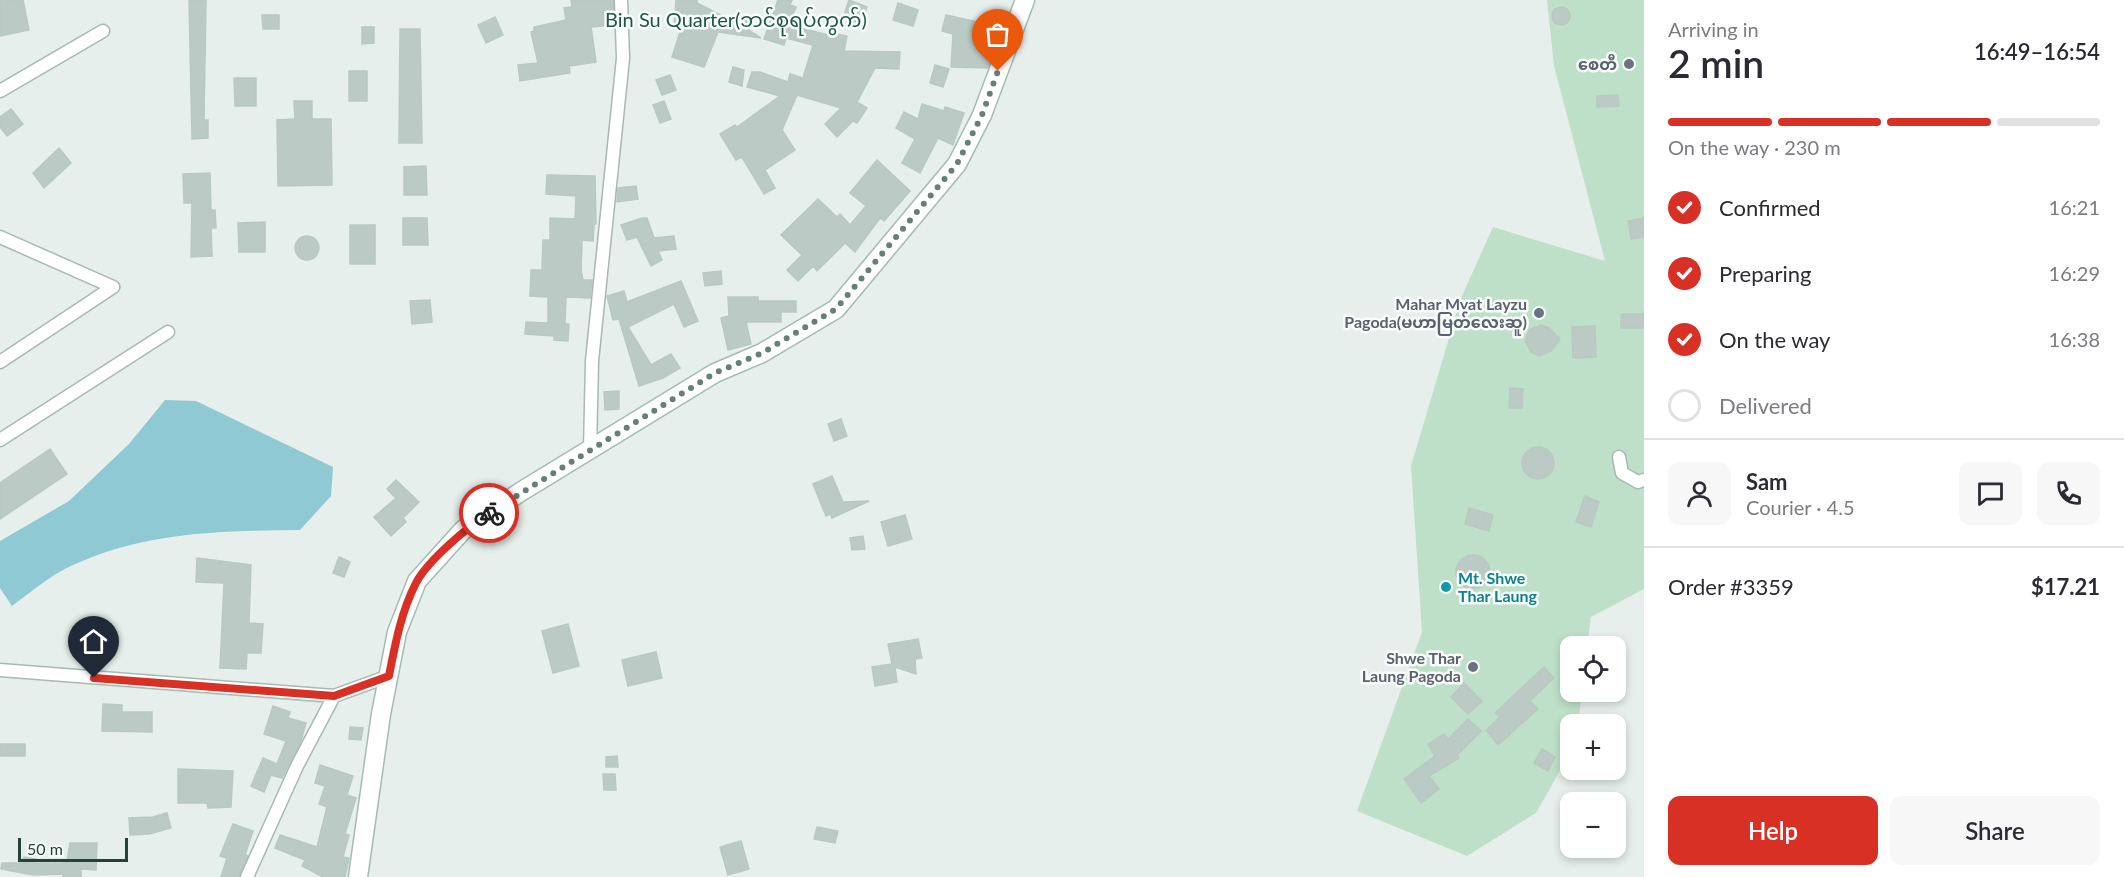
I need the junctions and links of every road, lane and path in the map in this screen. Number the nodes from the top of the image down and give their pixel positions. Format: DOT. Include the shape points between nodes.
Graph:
graph roads {
  1 [pos="621,0"];
  2 [pos="1025,0"];
  3 [pos="103,32"];
  4 [pos="0,91"];
  5 [pos="0,237"];
  6 [pos="168,332"];
  7 [pos="0,362"];
  8 [pos="0,440"];
  9 [pos="590,451"];
  10 [pos="1618,458"];
  11 [pos="1644,480"];
  12 [pos="0,670"];
  13 [pos="389,676"];
  14 [pos="334,696"];
  15 [pos="247,877"];
  16 [pos="358,877"];
  1 -- 9 [label="street" via="623,58 592,361"];
  2 -- 9 [label="main road" via="982,115 957,164 836,309 762,353 715,373"];
  3 -- 4 [label="street"];
  5 -- 7 [label="street" via="113,287"];
  6 -- 8 [label="street"];
  9 -- 13 [label="main road" via="463,530 417,581 398,632"];
  10 -- 11 [label="street" via="1622,473 1638,482"];
  12 -- 14 [label="street"];
  13 -- 14 [label="street"];
  13 -- 16 [label="main road"];
  14 -- 15 [label="street" via="297,766"];
}
